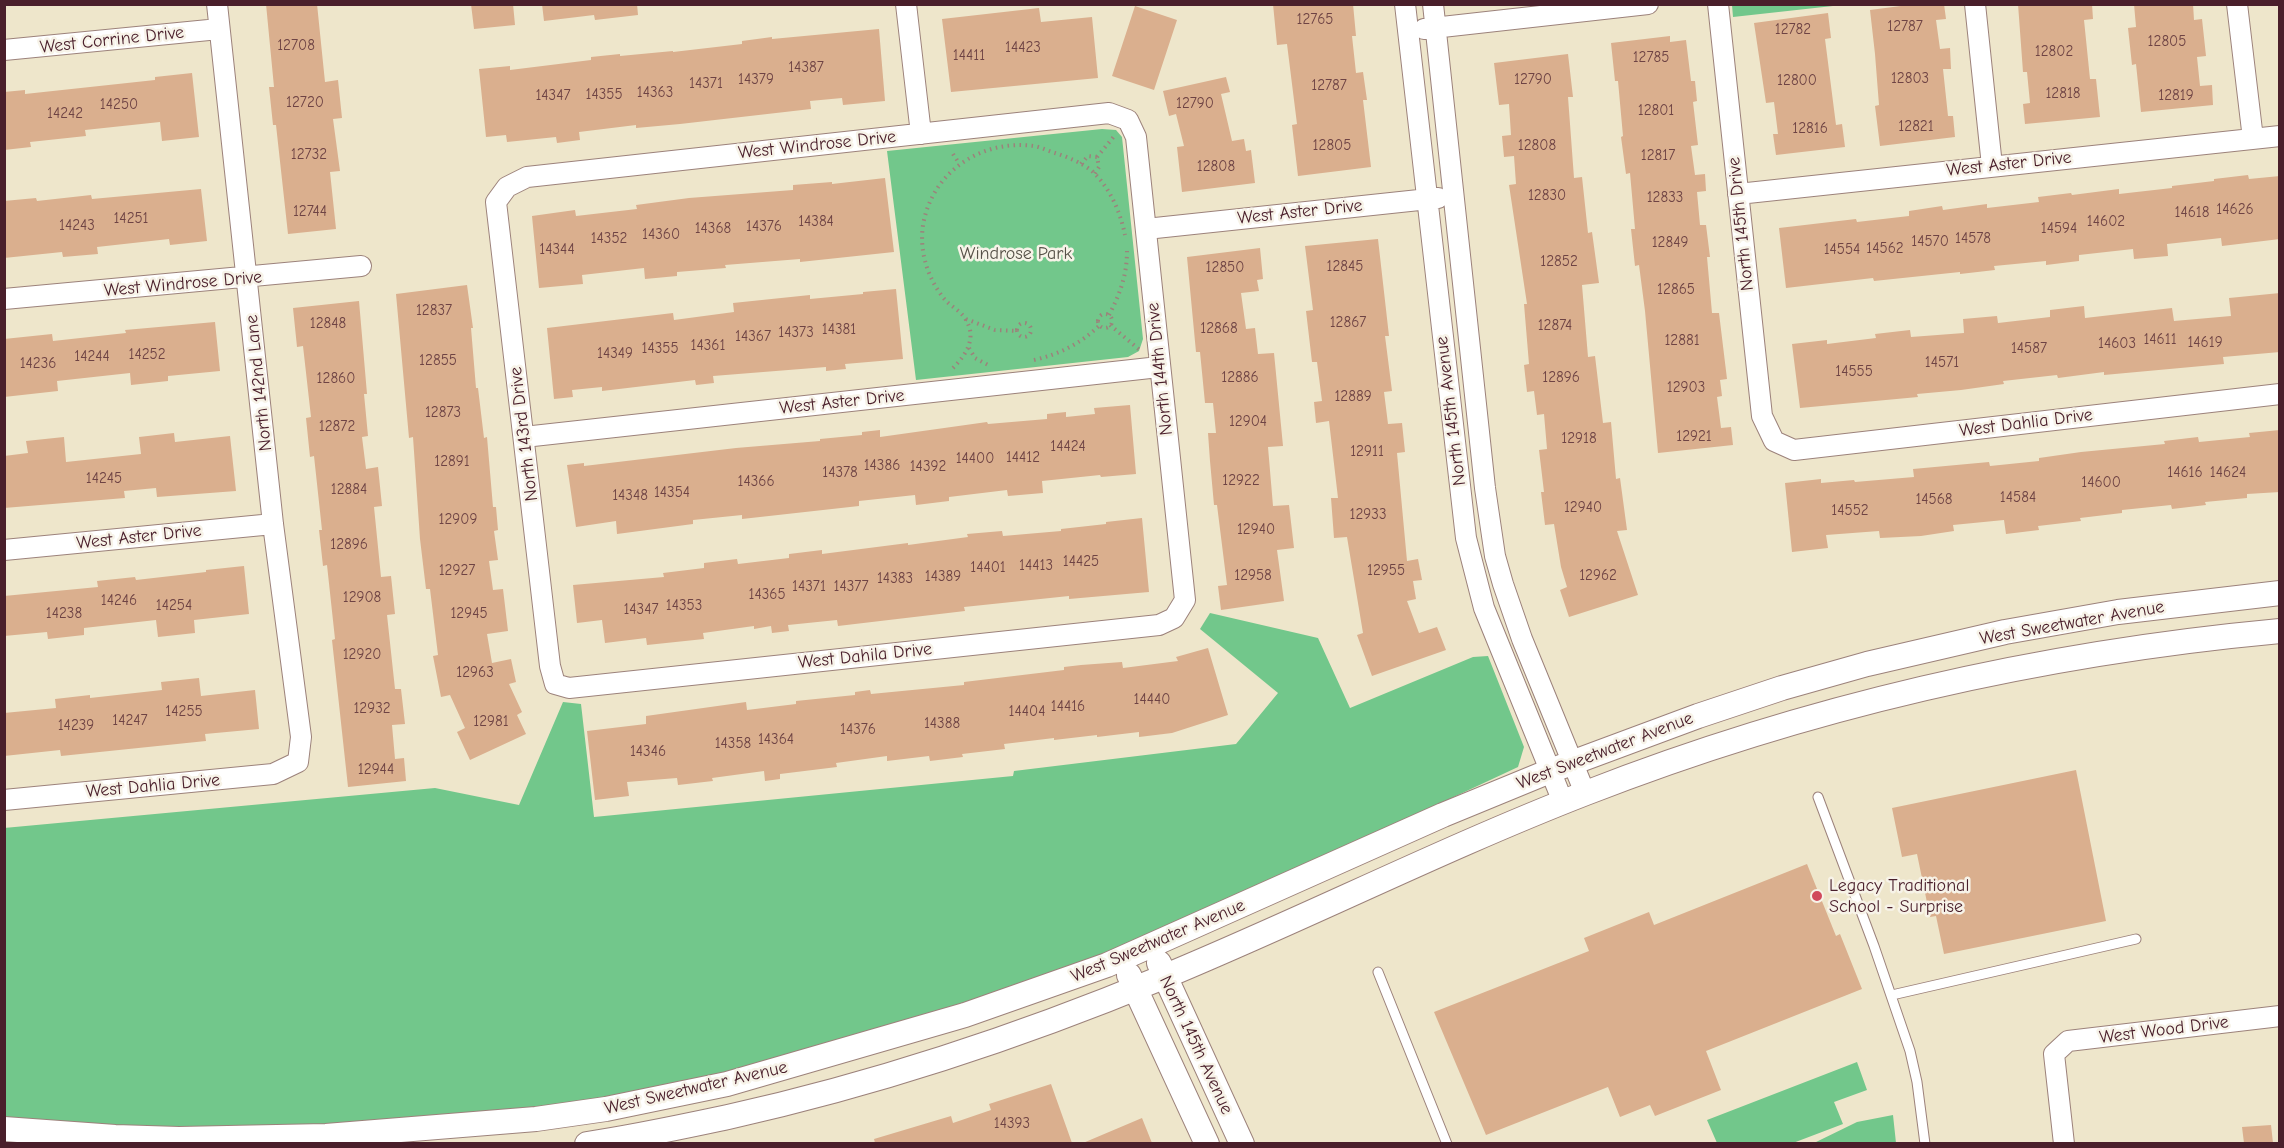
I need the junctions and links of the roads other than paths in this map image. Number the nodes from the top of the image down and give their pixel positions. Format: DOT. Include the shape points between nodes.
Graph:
graph roads {
  1 [pos="217,4"];
  2 [pos="906,4"];
  3 [pos="1405,4"];
  4 [pos="1433,4"];
  5 [pos="1648,4"];
  6 [pos="1718,4"];
  7 [pos="1975,4"];
  8 [pos="2237,4"];
  9 [pos="1435,28"];
  10 [pos="219,29"];
  11 [pos="1408,31"];
  12 [pos="4,50"];
  13 [pos="1128,120"];
  14 [pos="921,134"];
  15 [pos="2280,136"];
  16 [pos="2253,139"];
  17 [pos="1992,166"];
  18 [pos="507,188"];
  19 [pos="1738,194"];
  20 [pos="1453,196"];
  21 [pos="1426,199"];
  22 [pos="1146,229"];
  23 [pos="361,267"];
  24 [pos="248,277"];
  25 [pos="4,299"];
  26 [pos="1160,367"];
  27 [pos="2280,394"];
  28 [pos="524,437"];
  29 [pos="1774,441"];
  30 [pos="273,524"];
  31 [pos="4,550"];
  32 [pos="2280,593"];
  33 [pos="1174,618"];
  34 [pos="2280,631"];
  35 [pos="555,684"];
  36 [pos="298,762"];
  37 [pos="1573,763"];
  38 [pos="1550,771"];
  39 [pos="1586,793"];
  40 [pos="1818,797"];
  41 [pos="4,800"];
  42 [pos="1563,802"];
  43 [pos="2136,939"];
  44 [pos="1152,946"];
  45 [pos="1123,959"];
  46 [pos="1378,972"];
  47 [pos="1164,977"];
  48 [pos="1135,989"];
  49 [pos="1892,995"];
  50 [pos="2280,1016"];
  51 [pos="606,1109"];
  52 [pos="4,1129"];
  53 [pos="612,1142"];
  54 [pos="587,1143"];
  55 [pos="1207,1143"];
  56 [pos="1242,1143"];
  57 [pos="1447,1143"];
  58 [pos="1925,1143"];
  59 [pos="2064,1143"];
  1 -- 10 [label="street, North 142nd Lane"];
  2 -- 14 [label="street"];
  3 -- 11 [label="street, North 145th Avenue"];
  4 -- 9 [label="street, North 145th Avenue"];
  5 -- 9 [label="street"];
  6 -- 19 [label="street, North 145th Drive"];
  7 -- 17 [label="street"];
  8 -- 16 [label="street"];
  9 -- 11 [label="street"];
  9 -- 20 [label="street, North 145th Avenue"];
  10 -- 12 [label="street, West Corrine Drive"];
  10 -- 24 [label="street, North 142nd Lane"];
  11 -- 21 [label="street, North 145th Avenue"];
  13 -- 14 [label="street, West Windrose Drive" via="1109,113"];
  13 -- 22 [label="street, North 144th Drive" via="1136,137"];
  14 -- 18 [label="street, West Windrose Drive" via="527,177"];
  15 -- 16 [label="street, West Aster Drive"];
  16 -- 17 [label="street, West Aster Drive"];
  17 -- 19 [label="street, West Aster Drive"];
  18 -- 28 [label="street, North 143rd Drive" via="496,202"];
  19 -- 29 [label="street, North 145th Drive" via="1762,416"];
  20 -- 21 [label="street, West Aster Drive"];
  20 -- 37 [label="street, North 145th Avenue" via="1495,556 1522,639"];
  21 -- 22 [label="street, West Aster Drive"];
  21 -- 38 [label="street, North 145th Avenue" via="1468,549 1484,608"];
  22 -- 26 [label="street, North 144th Drive"];
  23 -- 24 [label="street, West Windrose Drive"];
  24 -- 25 [label="street, West Windrose Drive"];
  24 -- 30 [label="street, North 142nd Lane"];
  26 -- 28 [label="street, West Aster Drive"];
  26 -- 33 [label="street, North 144th Drive" via="1185,600"];
  27 -- 29 [label="street, West Dahlia Drive" via="1794,450"];
  28 -- 35 [label="street, North 143rd Drive"];
  30 -- 31 [label="street, West Aster Drive"];
  30 -- 36 [label="street, North 142nd Lane" via="301,737"];
  32 -- 37 [label="street, West Sweetwater Avenue" via="2118,612 2005,632 1867,664 1698,716"];
  33 -- 35 [label="street, West Dahila Drive" via="1159,625 569,688"];
  34 -- 39 [label="street, West Sweetwater Avenue" via="2084,655 1916,688 1797,720"];
  36 -- 41 [label="street, West Dahlia Drive" via="273,774"];
  37 -- 38 [label="street, West Sweetwater Avenue"];
  37 -- 39 [label="street, North 145th Avenue"];
  38 -- 42 [label="street, North 145th Avenue"];
  38 -- 44 [label="street, West Sweetwater Avenue"];
  39 -- 42 [label="street, West Sweetwater Avenue"];
  40 -- 49 [label="lane"];
  42 -- 47 [label="street, West Sweetwater Avenue"];
  43 -- 49 [label="lane"];
  44 -- 45 [label="street, West Sweetwater Avenue"];
  44 -- 47 [label="street, North 145th Avenue"];
  45 -- 48 [label="street, North 145th Avenue"];
  45 -- 51 [label="street, West Sweetwater Avenue" via="854,1049 727,1084"];
  46 -- 57 [label="lane"];
  47 -- 48 [label="street, West Sweetwater Avenue"];
  47 -- 56 [label="street, North 145th Avenue"];
  48 -- 53 [label="street, West Sweetwater Avenue" via="1008,1037 852,1086"];
  48 -- 55 [label="street, North 145th Avenue"];
  49 -- 58 [label="lane" via="1910,1051"];
  50 -- 59 [label="street, West Wood Drive" via="2068,1041 2054,1054"];
  51 -- 52 [label="street, West Sweetwater Avenue" via="536,1119 327,1136 179,1139"];
  51 -- 53 [label="street"];
  53 -- 54 [label="street, West Sweetwater Avenue"];
}
